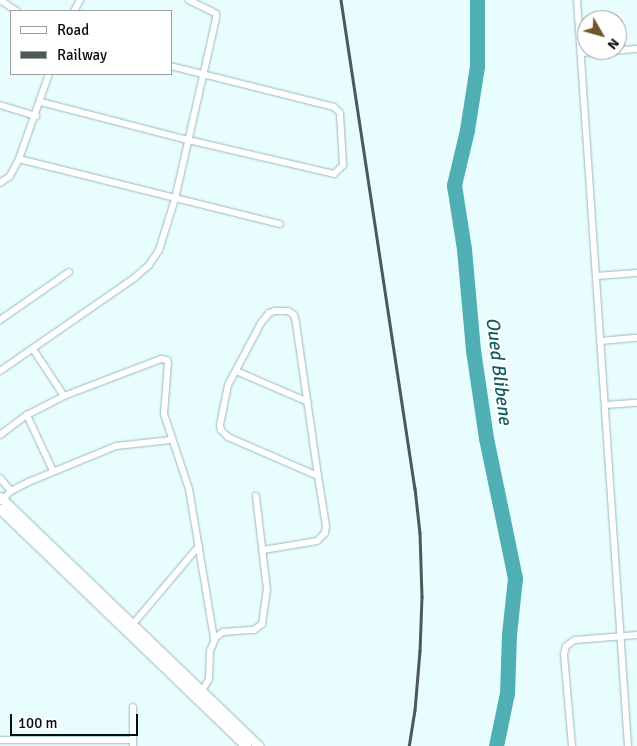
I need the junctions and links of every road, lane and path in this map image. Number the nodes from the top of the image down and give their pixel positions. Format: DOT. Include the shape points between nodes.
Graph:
graph roads {
  1 [pos="0,0"];
  2 [pos="188,0"];
  3 [pos="15,10"];
  4 [pos="581,60"];
  5 [pos="172,66"];
  6 [pos="203,73"];
  7 [pos="50,75"];
  8 [pos="41,102"];
  9 [pos="0,105"];
  10 [pos="36,116"];
  11 [pos="190,140"];
  12 [pos="19,159"];
  13 [pos="0,183"];
  14 [pos="176,199"];
  15 [pos="280,224"];
  16 [pos="69,272"];
  17 [pos="637,273"];
  18 [pos="596,276"];
  19 [pos="0,320"];
  20 [pos="637,338"];
  21 [pos="600,341"];
  22 [pos="32,349"];
  23 [pos="0,371"];
  24 [pos="236,371"];
  25 [pos="64,396"];
  26 [pos="308,402"];
  27 [pos="637,403"];
  28 [pos="605,405"];
  29 [pos="27,415"];
  30 [pos="0,435"];
  31 [pos="171,440"];
  32 [pos="53,471"];
  33 [pos="318,476"];
  34 [pos="0,478"];
  35 [pos="11,490"];
  36 [pos="256,496"];
  37 [pos="1,498"];
  38 [pos="0,509"];
  39 [pos="199,546"];
  40 [pos="263,550"];
  41 [pos="133,625"];
  42 [pos="123,629"];
  43 [pos="130,636"];
  44 [pos="637,636"];
  45 [pos="620,637"];
  46 [pos="214,639"];
  47 [pos="202,689"];
  48 [pos="133,707"];
  49 [pos="0,740"];
  50 [pos="133,743"];
  51 [pos="246,746"];
  52 [pos="259,746"];
  53 [pos="572,746"];
  54 [pos="628,746"];
  1 -- 3 [label="street"];
  2 -- 6 [label="street" via="216,14"];
  4 -- 18 [label="street"];
  5 -- 6 [label="street"];
  6 -- 11 [label="street"];
  6 -- 11 [label="street" via="338,109 343,165 334,174"];
  7 -- 8 [label="street"];
  8 -- 10 [label="street"];
  8 -- 11 [label="street"];
  9 -- 10 [label="street"];
  10 -- 12 [label="street"];
  11 -- 14 [label="street"];
  12 -- 13 [label="street" via="10,176"];
  12 -- 14 [label="street"];
  14 -- 15 [label="street"];
  14 -- 22 [label="street" via="166,231 148,266"];
  16 -- 19 [label="street"];
  17 -- 18 [label="street"];
  18 -- 21 [label="street"];
  20 -- 21 [label="street"];
  21 -- 28 [label="street"];
  22 -- 23 [label="street"];
  22 -- 25 [label="street"];
  24 -- 26 [label="street"];
  24 -- 26 [label="street" via="269,313 288,311 294,315 296,323"];
  24 -- 33 [label="street" via="228,385 220,425 224,435"];
  25 -- 29 [label="street"];
  25 -- 31 [label="street" via="164,358 168,363 164,414"];
  26 -- 33 [label="street"];
  27 -- 28 [label="street"];
  28 -- 45 [label="street"];
  29 -- 30 [label="street"];
  29 -- 32 [label="street"];
  31 -- 32 [label="street" via="116,446"];
  31 -- 39 [label="street" via="189,489"];
  32 -- 35 [label="street"];
  33 -- 40 [label="street" via="326,526 321,539"];
  34 -- 35 [label="street"];
  35 -- 37 [label="street"];
  36 -- 40 [label="street"];
  37 -- 41 [label="main road"];
  38 -- 42 [label="main road"];
  39 -- 41 [label="street"];
  39 -- 46 [label="street"];
  40 -- 46 [label="street" via="267,590 262,624 254,630 223,632"];
  41 -- 42 [label="main road" via="125,622"];
  41 -- 43 [label="main road" via="137,634"];
  41 -- 47 [label="main road"];
  42 -- 43 [label="main road"];
  43 -- 51 [label="main road"];
  44 -- 45 [label="street"];
  45 -- 53 [label="street" via="575,640 566,646"];
  45 -- 54 [label="street"];
  46 -- 47 [label="street" via="209,679"];
  47 -- 52 [label="main road"];
  48 -- 50 [label="street"];
  49 -- 50 [label="street"];
}
